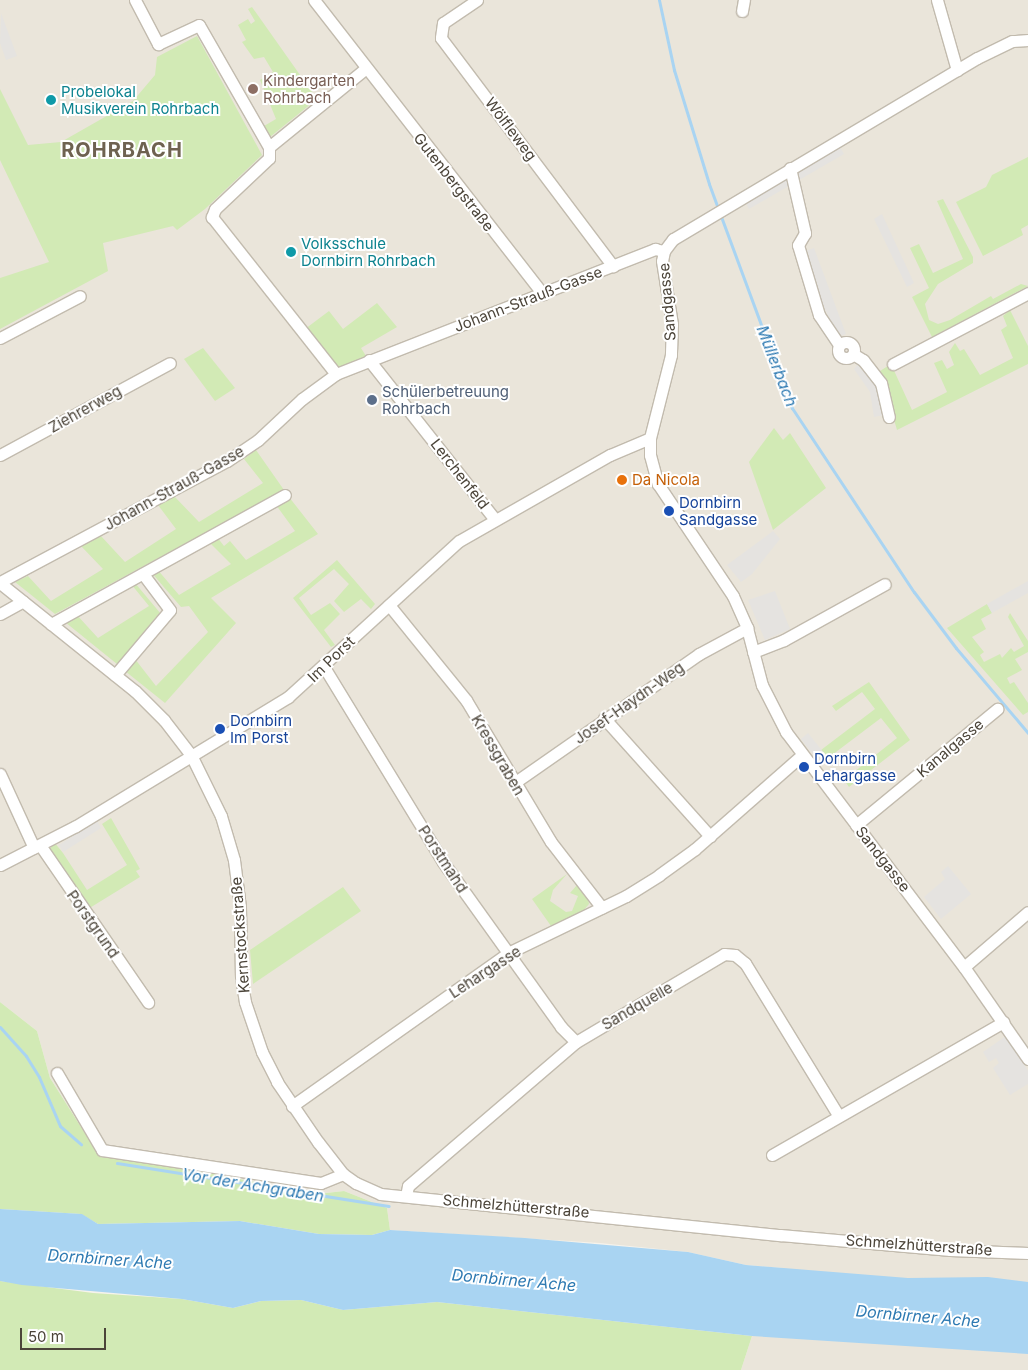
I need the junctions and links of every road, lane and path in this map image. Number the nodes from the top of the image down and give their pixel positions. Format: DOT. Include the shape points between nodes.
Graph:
graph roads {
  1 [pos="135,0"];
  2 [pos="314,0"];
  3 [pos="477,0"];
  4 [pos="937,0"];
  5 [pos="1028,40"];
  6 [pos="365,69"];
  7 [pos="957,70"];
  8 [pos="269,147"];
  9 [pos="790,168"];
  10 [pos="664,251"];
  11 [pos="613,266"];
  12 [pos="1028,293"];
  13 [pos="543,294"];
  14 [pos="80,296"];
  15 [pos="0,338"];
  16 [pos="369,360"];
  17 [pos="170,362"];
  18 [pos="893,364"];
  19 [pos="336,374"];
  20 [pos="889,417"];
  21 [pos="650,438"];
  22 [pos="0,455"];
  23 [pos="285,495"];
  24 [pos="494,518"];
  25 [pos="143,574"];
  26 [pos="0,582"];
  27 [pos="885,584"];
  28 [pos="23,600"];
  29 [pos="389,605"];
  30 [pos="0,614"];
  31 [pos="51,624"];
  32 [pos="747,628"];
  33 [pos="754,652"];
  34 [pos="324,667"];
  35 [pos="115,675"];
  36 [pos="997,709"];
  37 [pos="604,718"];
  38 [pos="192,755"];
  39 [pos="802,755"];
  40 [pos="0,774"];
  41 [pos="514,783"];
  42 [pos="856,825"];
  43 [pos="710,836"];
  44 [pos="37,846"];
  45 [pos="0,865"];
  46 [pos="602,908"];
  47 [pos="1028,912"];
  48 [pos="508,953"];
  49 [pos="964,967"];
  50 [pos="148,1002"];
  51 [pos="1003,1022"];
  52 [pos="576,1042"];
  53 [pos="1028,1059"];
  54 [pos="57,1073"];
  55 [pos="292,1106"];
  56 [pos="838,1115"];
  57 [pos="772,1155"];
  58 [pos="344,1174"];
  59 [pos="406,1196"];
  60 [pos="1028,1252"];
  1 -- 8 [label="street" via="158,44 199,25"];
  2 -- 6 [label="street, Gutenbergstraße"];
  3 -- 11 [label="street, Wölfleweg" via="443,23 441,38"];
  4 -- 7 [label="street"];
  5 -- 7 [label="street, Sandgasse" via="1012,41"];
  6 -- 8 [label="street"];
  6 -- 13 [label="street, Gutenbergstraße"];
  7 -- 9 [label="street, Sandgasse"];
  8 -- 19 [label="street" via="269,158 215,209 212,217"];
  9 -- 10 [label="street, Sandgasse" via="673,239"];
  9 -- 20 [label="street" via="805,233 798,245 819,315 839,345 851,344 853,354 863,360 881,383"];
  10 -- 11 [label="street, Johann-Strauß-Gasse" via="655,249"];
  10 -- 21 [label="street, Sandgasse" via="662,261 672,324 671,355"];
  11 -- 13 [label="street, Johann-Strauß-Gasse"];
  12 -- 18 [label="street"];
  13 -- 16 [label="street, Johann-Strauß-Gasse"];
  14 -- 15 [label="street"];
  16 -- 19 [label="street, Johann-Strauß-Gasse"];
  16 -- 24 [label="street, Lerchenfeld"];
  17 -- 22 [label="street, Ziehrerweg"];
  19 -- 26 [label="street, Johann-Strauß-Gasse" via="302,399 258,440 227,461"];
  21 -- 24 [label="street, Im Porst" via="619,450"];
  21 -- 32 [label="street, Sandgasse" via="650,455 658,484 728,586"];
  23 -- 25 [label="street"];
  24 -- 29 [label="street, Im Porst" via="459,541"];
  25 -- 31 [label="street"];
  25 -- 35 [label="street" via="170,610"];
  26 -- 28 [label="street, Kernstockstraße"];
  27 -- 33 [label="street" via="784,640"];
  28 -- 30 [label="street"];
  28 -- 31 [label="street, Kernstockstraße"];
  29 -- 34 [label="street, Im Porst"];
  29 -- 41 [label="street, Kressgraben" via="466,700"];
  31 -- 35 [label="street, Kernstockstraße"];
  32 -- 33 [label="street, Sandgasse"];
  32 -- 37 [label="street, Josef-Haydn-Weg" via="699,654"];
  33 -- 39 [label="street, Sandgasse" via="762,685 776,715"];
  34 -- 38 [label="street, Im Porst" via="288,697"];
  34 -- 48 [label="street, Porstmahd" via="443,862"];
  35 -- 38 [label="street, Kernstockstraße" via="150,705"];
  36 -- 42 [label="street, Kanalgasse"];
  37 -- 41 [label="street, Josef-Haydn-Weg"];
  37 -- 43 [label="street"];
  38 -- 44 [label="street, Im Porst"];
  38 -- 55 [label="street, Kernstockstraße" via="221,816 234,860 245,1002 262,1052"];
  39 -- 42 [label="street, Sandgasse"];
  39 -- 43 [label="street, Lehargasse"];
  40 -- 44 [label="street, Porstgrund"];
  41 -- 46 [label="street, Kressgraben" via="551,842"];
  42 -- 49 [label="street, Sandgasse"];
  43 -- 46 [label="street, Lehargasse" via="659,875"];
  44 -- 45 [label="street, Im Porst"];
  44 -- 50 [label="street, Porstgrund"];
  46 -- 48 [label="street, Lehargasse"];
  47 -- 49 [label="street"];
  48 -- 52 [label="street, Porstmahd"];
  48 -- 55 [label="street, Lehargasse"];
  49 -- 51 [label="street, Sandgasse"];
  51 -- 53 [label="street, Sandgasse"];
  51 -- 56 [label="street"];
  52 -- 56 [label="street, Sandquelle" via="724,954 735,955 745,963 765,992"];
  52 -- 59 [label="street, Sandquelle" via="408,1186"];
  54 -- 58 [label="street" via="102,1150 321,1183"];
  55 -- 58 [label="street, Kernstockstraße"];
  56 -- 57 [label="street"];
  58 -- 59 [label="street, Schmelzhütterstraße" via="371,1192"];
  59 -- 60 [label="street, Schmelzhütterstraße" via="780,1235 950,1250"];
}
